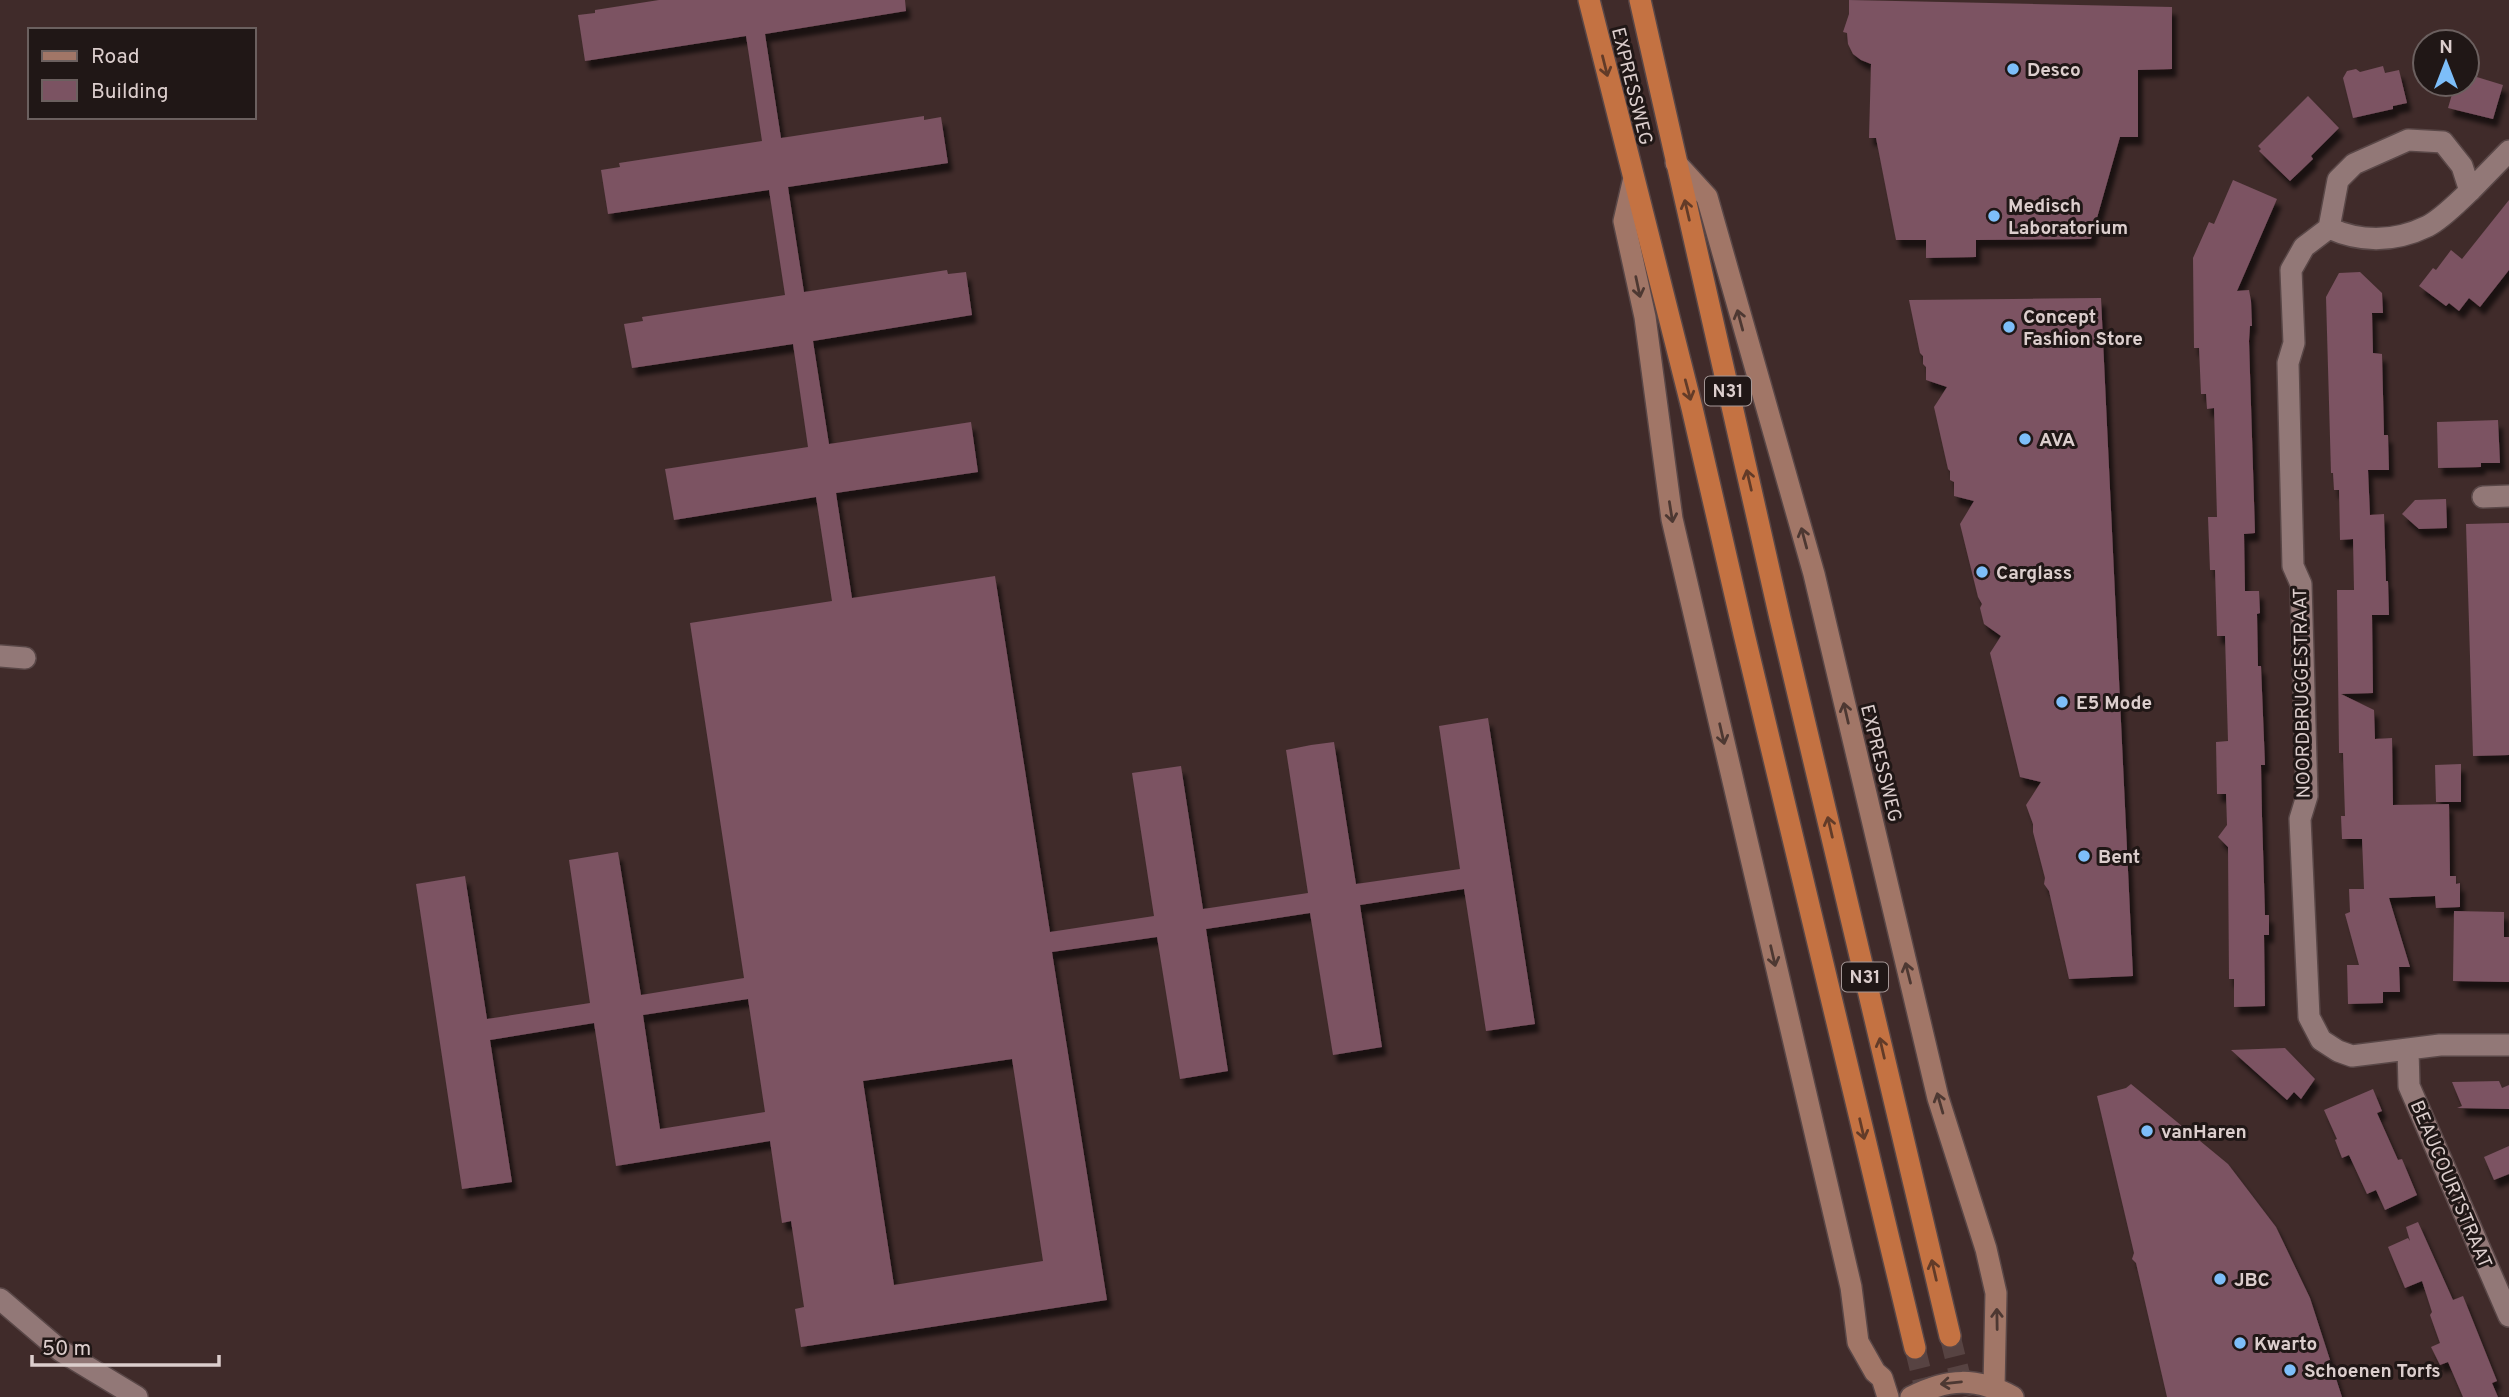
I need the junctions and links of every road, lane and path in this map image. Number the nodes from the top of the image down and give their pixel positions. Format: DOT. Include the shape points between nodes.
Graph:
graph roads {
  1 [pos="1589,0"];
  2 [pos="1640,0"];
  3 [pos="2509,151"];
  4 [pos="1676,163"];
  5 [pos="1633,182"];
  6 [pos="2470,191"];
  7 [pos="2329,228"];
  8 [pos="2509,496"];
  9 [pos="2483,497"];
  10 [pos="0,656"];
  11 [pos="25,658"];
  12 [pos="2509,1045"];
  13 [pos="2407,1049"];
  14 [pos="0,1299"];
  15 [pos="2509,1316"];
  16 [pos="1950,1336"];
  17 [pos="1915,1348"];
  18 [pos="2003,1392"];
  19 [pos="136,1397"];
  20 [pos="1888,1397"];
  21 [pos="1911,1397"];
  1 -- 5 [label="highway, EXPRESSWEG / N31, one-way"];
  2 -- 4 [label="highway, EXPRESSWEG / N31"];
  3 -- 6 [label="street"];
  16 -- 4 [label="highway, EXPRESSWEG / N31, one-way"];
  18 -- 4 [label="street, EXPRESSWEG / N31, one-way" via="1996,1293 1986,1249 1938,1098 1814,574 1707,197"];
  5 -- 17 [label="highway, EXPRESSWEG / N31, one-way" via="1692,408"];
  5 -- 20 [label="street, EXPRESSWEG / N31, one-way" via="1624,221 1644,317 1672,519 1851,1287 1858,1342 1882,1378"];
  6 -- 7 [label="street" via="2430,225 2389,240 2345,235"];
  6 -- 7 [label="street" via="2462,166 2443,142 2408,140 2354,164 2338,180"];
  7 -- 13 [label="street, NOORDBRUGGESTRAAT" via="2304,247 2291,270 2294,343 2288,363 2293,566 2301,584 2307,796 2300,819 2309,1017 2321,1040 2345,1054"];
  8 -- 9 [label="street"];
  10 -- 11 [label="street"];
  12 -- 13 [label="street, NOORDBRUGGESTRAAT"];
  13 -- 15 [label="street, BEAUCOURTSTRAAT" via="2409,1086"];
  14 -- 19 [label="street" via="61,1351"];
  18 -- 21 [label="street, one-way" via="1969,1382 1938,1384"];
}
